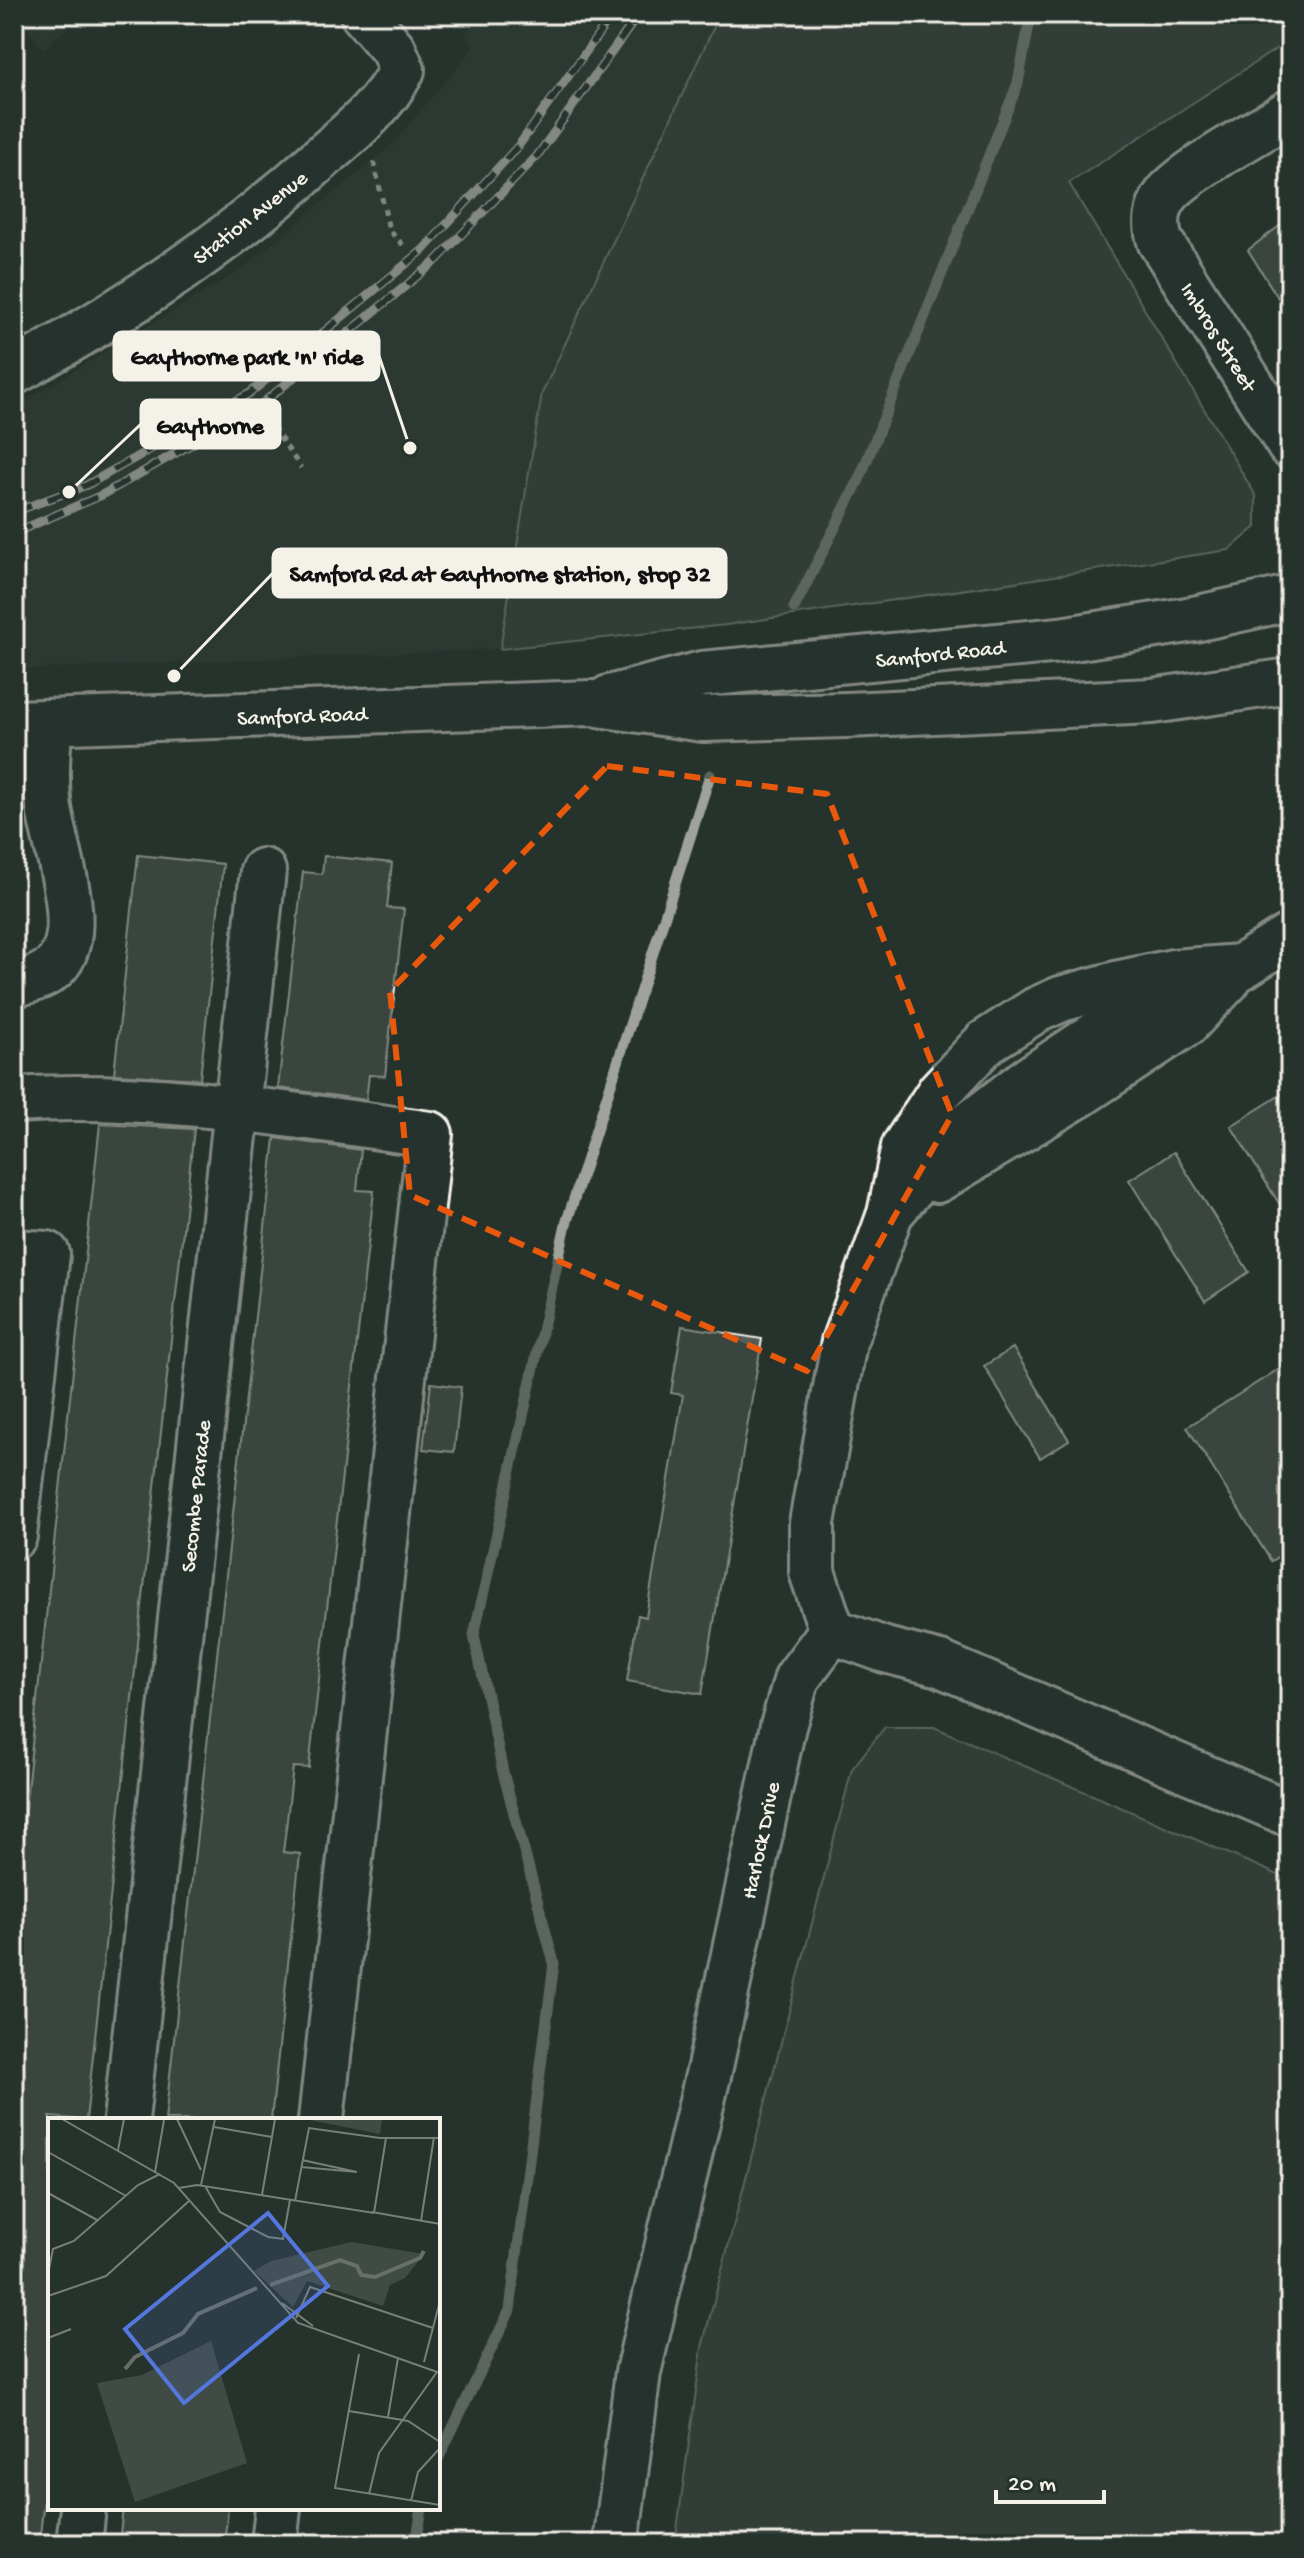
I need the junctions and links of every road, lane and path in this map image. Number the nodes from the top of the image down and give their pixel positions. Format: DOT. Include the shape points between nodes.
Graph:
graph roads {
  1 [pos="363,14"];
  2 [pos="1290,112"];
  3 [pos="14,372"];
  4 [pos="266,417"];
  5 [pos="1290,446"];
  6 [pos="301,468"];
  7 [pos="1290,598"];
  8 [pos="1290,681"];
  9 [pos="591,703"];
  10 [pos="32,722"];
  11 [pos="263,871"];
  12 [pos="1290,936"];
  13 [pos="1241,967"];
  14 [pos="14,984"];
  15 [pos="14,1100"];
  16 [pos="237,1108"];
  17 [pos="890,1214"];
  18 [pos="30,1253"];
  19 [pos="14,1536"];
  20 [pos="832,1631"];
  21 [pos="1290,1814"];
  22 [pos="126,2118"];
  23 [pos="321,2118"];
  24 [pos="83,2510"];
  25 [pos="278,2510"];
  26 [pos="79,2544"];
  27 [pos="274,2544"];
  28 [pos="616,2544"];
  1 -- 3 [label="main road, Station Avenue" via="393,49 402,70 371,114 260,213 114,317"];
  2 -- 5 [label="main road, Imbros Street" via="1165,196 1155,224 1160,241"];
  4 -- 6 [label="path"];
  7 -- 9 [label="main road, Samford Road" via="1060,640 702,674"];
  8 -- 9 [label="main road, Samford Road" via="1152,701 815,716 703,719"];
  9 -- 10 [label="main road, Samford Road"];
  10 -- 14 [label="main road" via="46,759 70,920 64,954 41,979"];
  11 -- 16 [label="main road, Secombe Parade"];
  12 -- 13 [label="main road"];
  13 -- 17 [label="main road" via="1186,1024"];
  13 -- 17 [label="main road" via="1173,972 1061,999 986,1042 940,1091 904,1147"];
  15 -- 16 [label="main road" via="72,1097"];
  16 -- 22 [label="main road, Secombe Parade"];
  16 -- 23 [label="main road" via="430,1134"];
  17 -- 20 [label="main road" via="844,1342 812,1523 812,1572"];
  18 -- 19 [label="main road"];
  20 -- 21 [label="main road" via="940,1664"];
  20 -- 28 [label="main road, Harlock Drive" via="797,1678 783,1726 638,2372"];
  24 -- 26 [label="main road"];
  25 -- 27 [label="main road"];
}
